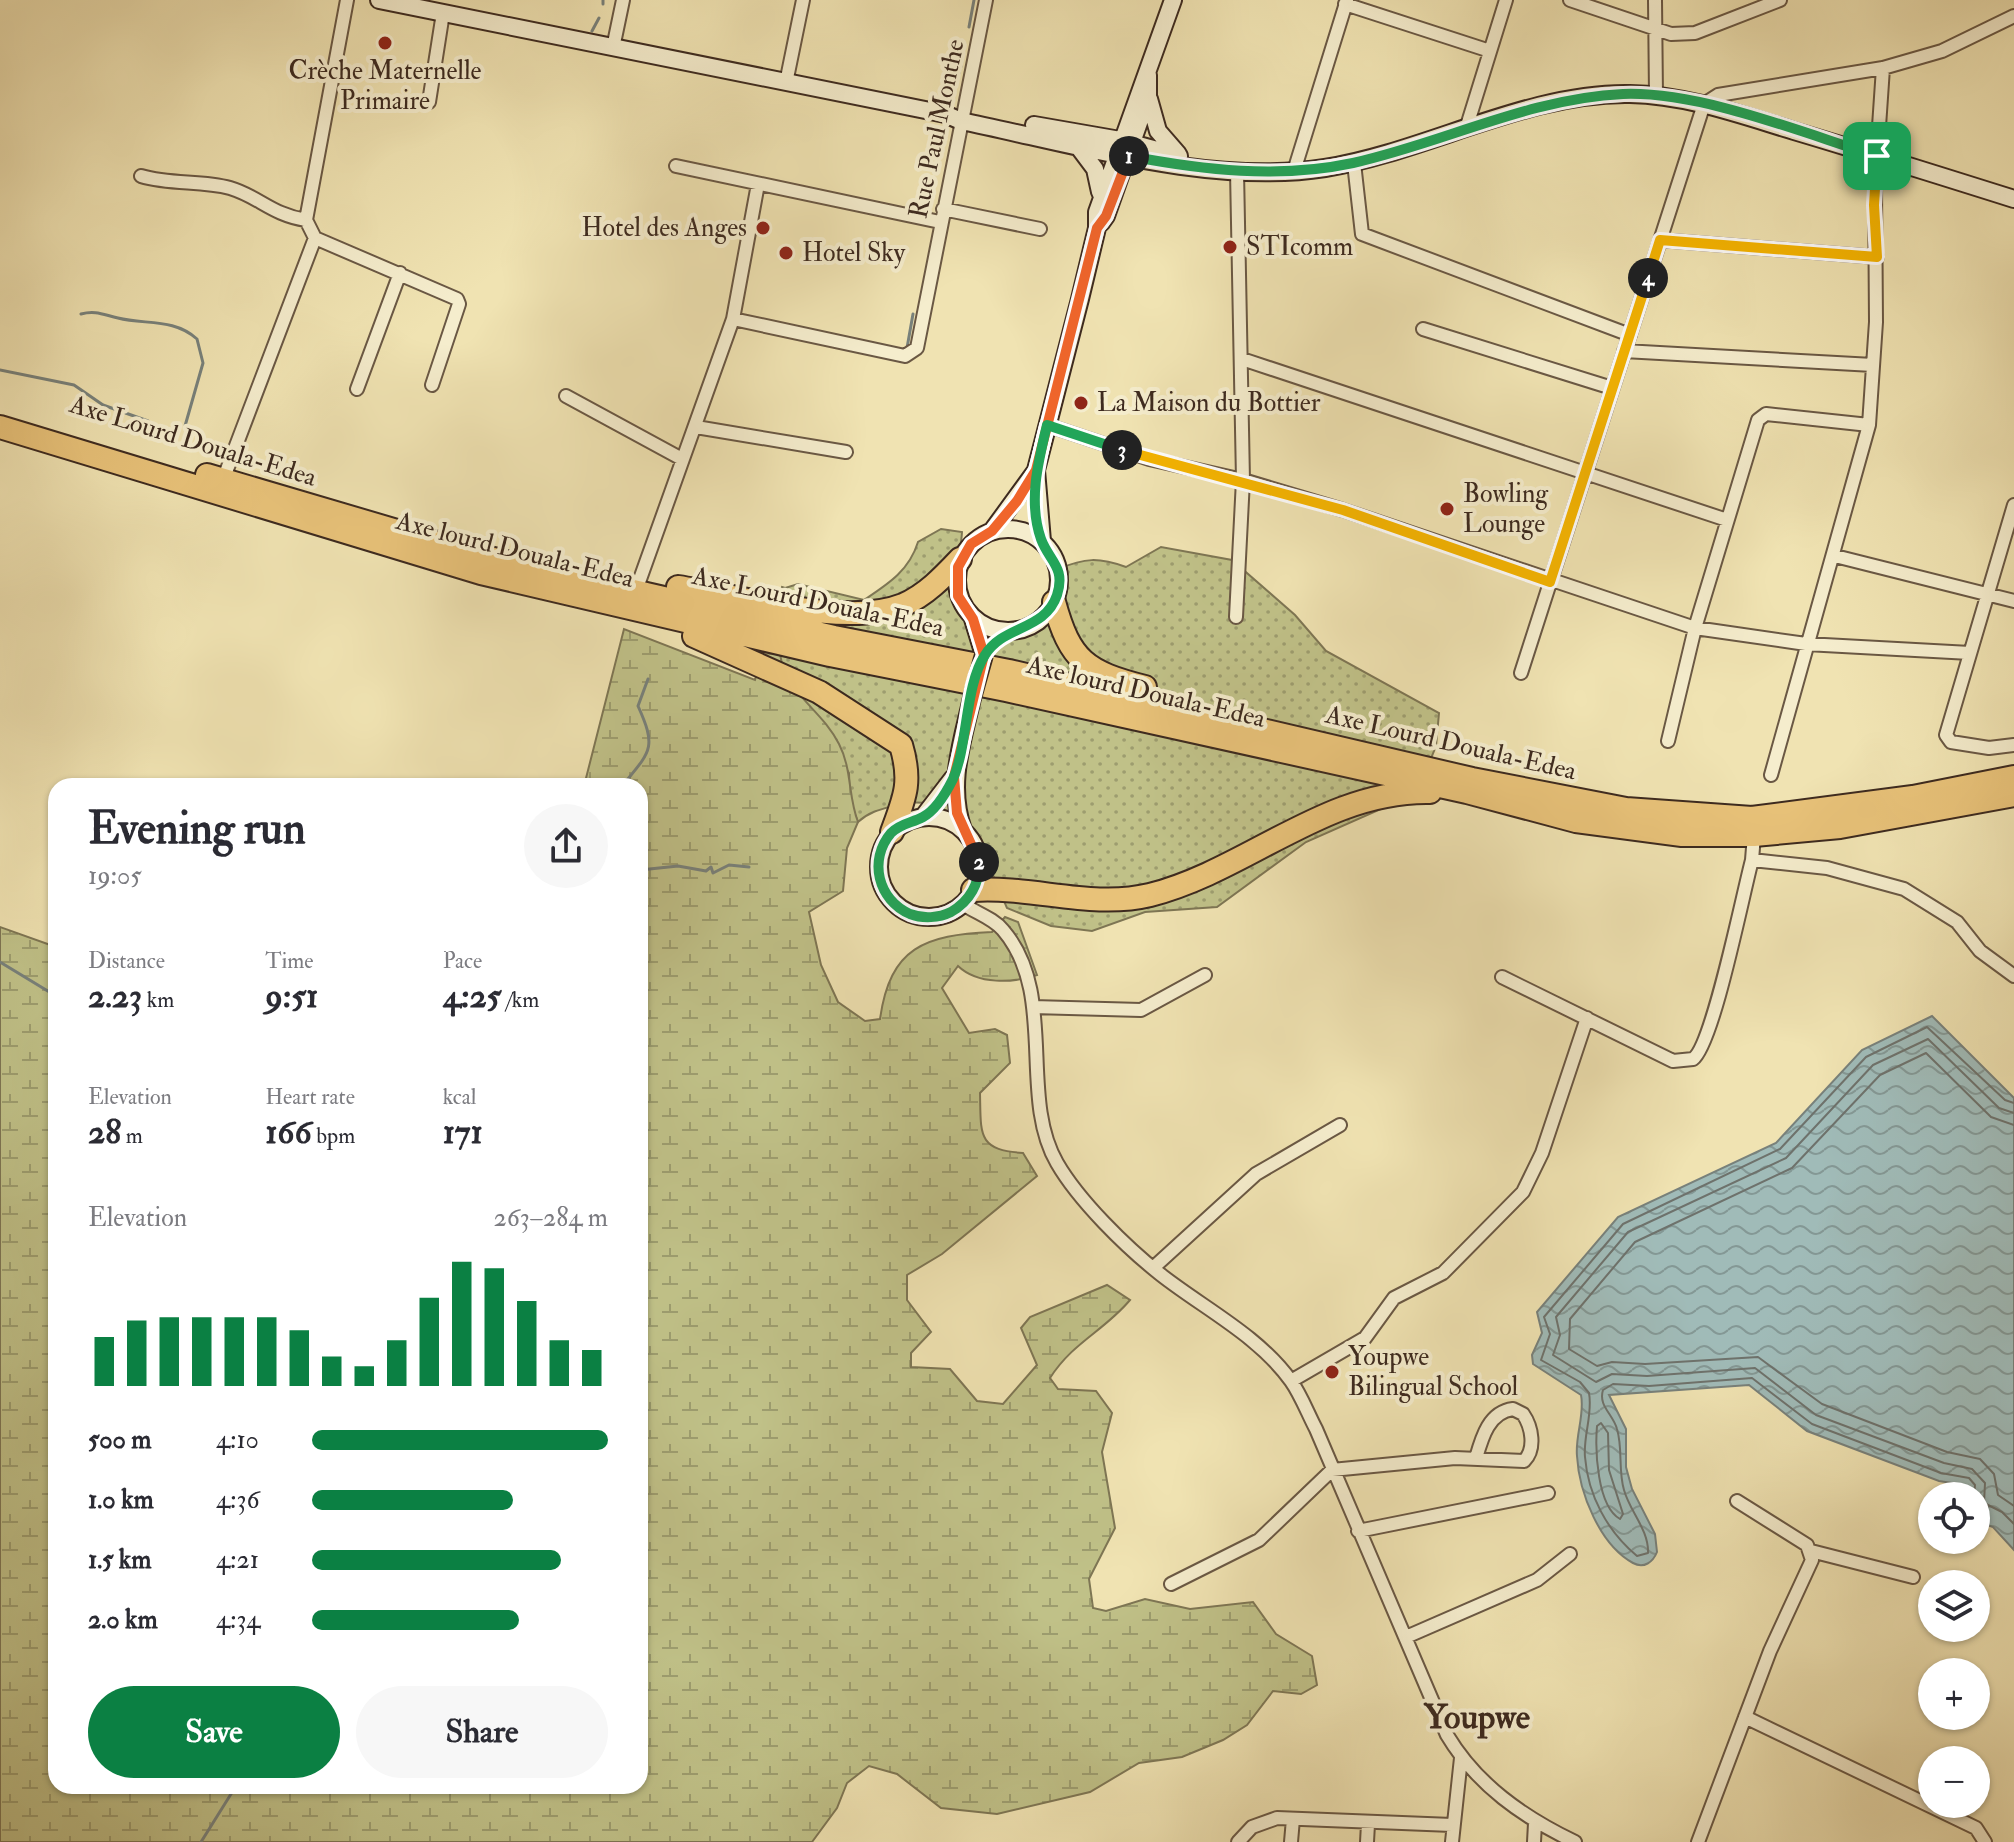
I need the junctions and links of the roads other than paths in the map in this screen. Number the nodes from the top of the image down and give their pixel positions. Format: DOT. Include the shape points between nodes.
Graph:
graph roads {
  1 [pos="347,0"];
  2 [pos="379,0"];
  3 [pos="623,0"];
  4 [pos="803,0"];
  5 [pos="986,0"];
  6 [pos="1173,0"];
  7 [pos="1506,0"];
  8 [pos="1570,0"];
  9 [pos="1655,0"];
  10 [pos="1780,0"];
  11 [pos="1346,2"];
  12 [pos="426,4"];
  13 [pos="443,13"];
  14 [pos="2014,16"];
  15 [pos="1655,28"];
  16 [pos="613,48"];
  17 [pos="1490,51"];
  18 [pos="1883,68"];
  19 [pos="1148,75"];
  20 [pos="786,83"];
  21 [pos="1656,95"];
  22 [pos="1148,97"];
  23 [pos="429,102"];
  24 [pos="1704,104"];
  25 [pos="962,117"];
  26 [pos="1466,129"];
  27 [pos="1077,145"];
  28 [pos="1124,148"];
  29 [pos="1179,156"];
  30 [pos="1877,156"];
  31 [pos="1354,163"];
  32 [pos="1197,165"];
  33 [pos="676,166"];
  34 [pos="1237,171"];
  35 [pos="1294,171"];
  36 [pos="141,176"];
  37 [pos="758,184"];
  38 [pos="2014,199"];
  39 [pos="1100,200"];
  40 [pos="942,216"];
  41 [pos="306,220"];
  42 [pos="1097,228"];
  43 [pos="1040,229"];
  44 [pos="315,238"];
  45 [pos="1660,240"];
  46 [pos="1877,257"];
  47 [pos="400,273"];
  48 [pos="733,319"];
  49 [pos="1423,329"];
  50 [pos="1630,335"];
  51 [pos="1624,351"];
  52 [pos="1242,359"];
  53 [pos="1873,365"];
  54 [pos="432,385"];
  55 [pos="1612,388"];
  56 [pos="357,389"];
  57 [pos="566,396"];
  58 [pos="0,411"];
  59 [pos="1047,425"];
  60 [pos="1869,425"];
  61 [pos="0,427"];
  62 [pos="696,427"];
  63 [pos="846,452"];
  64 [pos="682,459"];
  65 [pos="1036,470"];
  66 [pos="1585,473"];
  67 [pos="223,480"];
  68 [pos="1243,480"];
  69 [pos="2014,505"];
  70 [pos="1727,520"];
  71 [pos="992,531"];
  72 [pos="1042,541"];
  73 [pos="1835,556"];
  74 [pos="960,559"];
  75 [pos="639,582"];
  76 [pos="1550,582"];
  77 [pos="593,591"];
  78 [pos="1988,594"];
  79 [pos="2014,601"];
  80 [pos="1054,602"];
  81 [pos="1236,617"];
  82 [pos="973,619"];
  83 [pos="1695,628"];
  84 [pos="1011,631"];
  85 [pos="1806,644"];
  86 [pos="1970,653"];
  87 [pos="984,655"];
  88 [pos="1521,673"];
  89 [pos="1668,741"];
  90 [pos="2014,745"];
  91 [pos="1353,748"];
  92 [pos="1771,775"];
  93 [pos="954,777"];
  94 [pos="2014,777"];
  95 [pos="1467,792"];
  96 [pos="2014,795"];
  97 [pos="923,817"];
  98 [pos="963,830"];
  99 [pos="892,832"];
  100 [pos="1754,835"];
  101 [pos="1752,860"];
  102 [pos="968,897"];
  103 [pos="1205,975"];
  104 [pos="2014,976"];
  105 [pos="1502,977"];
  106 [pos="1033,1007"];
  107 [pos="1587,1018"];
  108 [pos="1340,1125"];
  109 [pos="1153,1268"];
  110 [pos="1291,1381"];
  111 [pos="1476,1458"];
  112 [pos="1332,1470"];
  113 [pos="1548,1493"];
  114 [pos="1737,1501"];
  115 [pos="1358,1531"];
  116 [pos="1811,1551"];
  117 [pos="1570,1554"];
  118 [pos="1913,1577"];
  119 [pos="1171,1584"];
  120 [pos="1406,1637"];
  121 [pos="1745,1717"];
  122 [pos="1461,1758"];
  123 [pos="1293,1819"];
  124 [pos="1535,1823"];
  125 [pos="1368,1824"];
  126 [pos="1452,1825"];
  127 [pos="1238,1842"];
  128 [pos="1291,1842"];
  129 [pos="1367,1842"];
  130 [pos="1452,1842"];
  131 [pos="1534,1842"];
  132 [pos="1575,1842"];
  133 [pos="1698,1842"];
  134 [pos="1985,1842"];
  1 -- 41 [label="street"];
  2 -- 12 [label="main road"];
  3 -- 16 [label="street"];
  4 -- 20 [label="street"];
  5 -- 25 [label="street, Rue Paul Monthe"];
  6 -- 19 [label="main road"];
  7 -- 17 [label="street"];
  8 -- 15 [label="street"];
  9 -- 15 [label="street"];
  10 -- 15 [label="street" via="1695,33"];
  11 -- 17 [label="street"];
  11 -- 35 [label="street"];
  12 -- 13 [label="main road"];
  13 -- 16 [label="main road"];
  13 -- 23 [label="street"];
  14 -- 18 [label="street" via="1942,51"];
  15 -- 21 [label="street"];
  16 -- 20 [label="main road"];
  17 -- 26 [label="street"];
  18 -- 24 [label="street" via="1718,95"];
  18 -- 30 [label="street"];
  19 -- 22 [label="main road"];
  19 -- 28 [label="main road" via="1139,86"];
  20 -- 25 [label="main road"];
  21 -- 24 [label="main road"];
  21 -- 26 [label="main road" via="1576,99"];
  22 -- 28 [label="main road"];
  22 -- 29 [label="main road" via="1158,131"];
  24 -- 30 [label="main road"];
  24 -- 45 [label="street"];
  25 -- 27 [label="main road"];
  25 -- 28 [label="main road"];
  25 -- 40 [label="street, Rue Paul Monthe"];
  26 -- 31 [label="main road"];
  27 -- 28 [label="main road"];
  27 -- 39 [label="main road" via="1095,169"];
  28 -- 29 [label="main road"];
  28 -- 32 [label="main road" via="1181,166"];
  28 -- 39 [label="main road"];
  28 -- 42 [label="main road" via="1106,216"];
  29 -- 32 [label="main road"];
  30 -- 38 [label="main road"];
  30 -- 46 [label="street"];
  31 -- 35 [label="main road"];
  31 -- 50 [label="street" via="1362,234"];
  32 -- 34 [label="main road"];
  33 -- 37 [label="street"];
  34 -- 35 [label="main road"];
  34 -- 52 [label="street"];
  36 -- 41 [label="street" via="227,187 272,211"];
  37 -- 40 [label="street"];
  37 -- 48 [label="street"];
  39 -- 42 [label="main road"];
  40 -- 43 [label="street"];
  40 -- 48 [label="street, Rue Paul Monthe" via="919,341 905,356"];
  41 -- 44 [label="street"];
  42 -- 59 [label="main road"];
  44 -- 47 [label="street"];
  44 -- 67 [label="street"];
  45 -- 46 [label="street"];
  45 -- 50 [label="street"];
  46 -- 53 [label="street"];
  47 -- 54 [label="street" via="459,304"];
  47 -- 56 [label="street"];
  48 -- 62 [label="street"];
  49 -- 55 [label="street"];
  50 -- 51 [label="street"];
  51 -- 53 [label="street"];
  51 -- 55 [label="street"];
  52 -- 66 [label="street"];
  52 -- 68 [label="street"];
  53 -- 60 [label="street"];
  55 -- 66 [label="street"];
  57 -- 64 [label="street"];
  58 -- 67 [label="highway, Axe Lourd Douala-Edea"];
  59 -- 65 [label="main road"];
  59 -- 68 [label="street" via="1149,459"];
  60 -- 70 [label="street" via="1762,415 1751,434"];
  60 -- 73 [label="street"];
  61 -- 77 [label="highway, Axe lourd Douala-Edea" via="386,547"];
  62 -- 63 [label="street"];
  62 -- 64 [label="street"];
  64 -- 75 [label="street"];
  65 -- 71 [label="main road"];
  65 -- 72 [label="main road"];
  66 -- 70 [label="street"];
  66 -- 76 [label="street"];
  67 -- 77 [label="highway, Axe Lourd Douala-Edea"];
  68 -- 76 [label="street"];
  68 -- 81 [label="street"];
  69 -- 78 [label="street"];
  70 -- 83 [label="street"];
  71 -- 72 [label="main road" via="1027,532"];
  71 -- 74 [label="main road" via="971,544"];
  72 -- 80 [label="main road" via="1058,569"];
  73 -- 78 [label="street"];
  73 -- 85 [label="street"];
  74 -- 75 [label="highway" via="916,599 869,613 841,614"];
  74 -- 82 [label="main road" via="958,596"];
  75 -- 77 [label="highway"];
  76 -- 83 [label="street"];
  76 -- 88 [label="street"];
  77 -- 91 [label="highway, Axe Lourd Douala-Edea"];
  77 -- 95 [label="highway, Axe lourd Douala-Edea" via="830,655"];
  77 -- 99 [label="highway" via="819,692 884,731 901,745 909,769 908,789"];
  78 -- 79 [label="street"];
  78 -- 86 [label="street"];
  80 -- 84 [label="main road" via="1029,627"];
  80 -- 91 [label="highway" via="1073,654 1093,670 1248,712"];
  82 -- 84 [label="main road"];
  82 -- 87 [label="main road"];
  83 -- 85 [label="street"];
  83 -- 89 [label="street"];
  84 -- 87 [label="main road"];
  85 -- 86 [label="street"];
  85 -- 92 [label="street"];
  86 -- 90 [label="street" via="1948,739 1989,748"];
  87 -- 93 [label="main road, bridge"];
  91 -- 94 [label="highway, Axe Lourd Douala-Edea" via="1575,801 1684,816 1752,818 1834,810"];
  93 -- 97 [label="main road"];
  93 -- 98 [label="main road"];
  95 -- 100 [label="highway, Axe lourd Douala-Edea" via="1576,821 1682,835"];
  95 -- 102 [label="highway" via="1419,791 1354,803 1213,871 1147,896 1086,899 1002,889"];
  96 -- 100 [label="highway, Axe lourd Douala-Edea" via="1840,827"];
  97 -- 98 [label="main road" via="944,819"];
  97 -- 99 [label="main road"];
  98 -- 102 [label="main road" via="979,865"];
  99 -- 102 [label="main road" via="878,862 879,879 898,908 932,917 949,913"];
  100 -- 101 [label="street"];
  101 -- 104 [label="street" via="1827,868 1904,889 1957,922 1980,951"];
  101 -- 107 [label="street" via="1700,1054 1686,1062 1673,1061"];
  102 -- 106 [label="street" via="1010,940"];
  103 -- 106 [label="street" via="1141,1010"];
  105 -- 107 [label="street"];
  106 -- 109 [label="street" via="1043,1120 1056,1163"];
  107 -- 110 [label="street" via="1542,1153 1523,1192 1443,1273 1394,1298 1365,1338"];
  108 -- 109 [label="street" via="1256,1174"];
  109 -- 110 [label="street" via="1260,1348"];
  110 -- 112 [label="street"];
  111 -- 111 [label="street" via="1517,1463 1529,1457 1530,1432 1523,1414 1513,1409 1496,1416"];
  111 -- 112 [label="street"];
  112 -- 115 [label="street"];
  112 -- 119 [label="street" via="1259,1540"];
  113 -- 115 [label="street"];
  114 -- 116 [label="street"];
  115 -- 120 [label="street"];
  116 -- 118 [label="street"];
  116 -- 121 [label="street" via="1812,1560"];
  117 -- 120 [label="street" via="1537,1580"];
  120 -- 122 [label="street"];
  121 -- 133 [label="street"];
  121 -- 134 [label="street" via="1976,1828"];
  122 -- 124 [label="street"];
  122 -- 126 [label="street"];
  123 -- 125 [label="street"];
  123 -- 127 [label="street" via="1263,1822"];
  123 -- 128 [label="street"];
  124 -- 131 [label="street"];
  124 -- 132 [label="street"];
  125 -- 126 [label="street"];
  125 -- 129 [label="street"];
  126 -- 130 [label="street"];
}
